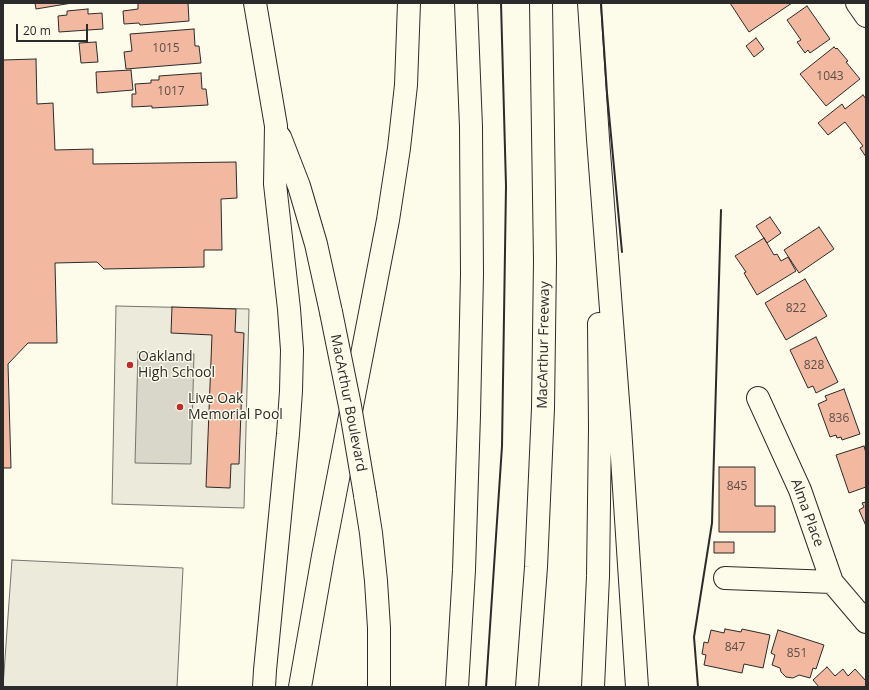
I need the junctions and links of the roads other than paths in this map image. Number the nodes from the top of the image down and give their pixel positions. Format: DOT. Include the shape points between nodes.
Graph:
graph roads {
  1 [pos="255,3"];
  2 [pos="409,3"];
  3 [pos="466,3"];
  4 [pos="541,3"];
  5 [pos="589,3"];
  6 [pos="857,3"];
  7 [pos="866,16"];
  8 [pos="276,126"];
  9 [pos="598,139"];
  10 [pos="758,398"];
  11 [pos="726,578"];
  12 [pos="832,582"];
  13 [pos="866,622"];
  14 [pos="264,687"];
  15 [pos="300,687"];
  16 [pos="379,687"];
  17 [pos="457,687"];
  18 [pos="527,687"];
  19 [pos="593,687"];
  20 [pos="637,687"];
  1 -- 8 [label="main road, MacArthur Boulevard"];
  2 -- 15 [label="main road" via="406,84 388,220"];
  3 -- 17 [label="main road" via="471,127 472,282 470,415"];
  4 -- 18 [label="main road, MacArthur Freeway" via="545,260 543,408 536,566"];
  5 -- 9 [label="main road"];
  6 -- 7 [label="main road"];
  8 -- 14 [label="main road, MacArthur Boulevard" via="275,184 292,350 288,434"];
  8 -- 16 [label="main road, MacArthur Boulevard, bridge" via="299,186 314,236 350,406 371,533 376,581"];
  9 -- 19 [label="main road" via="600,428"];
  9 -- 20 [label="main road"];
  10 -- 12 [label="main road, Alma Place" via="800,490"];
  11 -- 12 [label="main road"];
  12 -- 13 [label="main road, Alma Place"];
}
